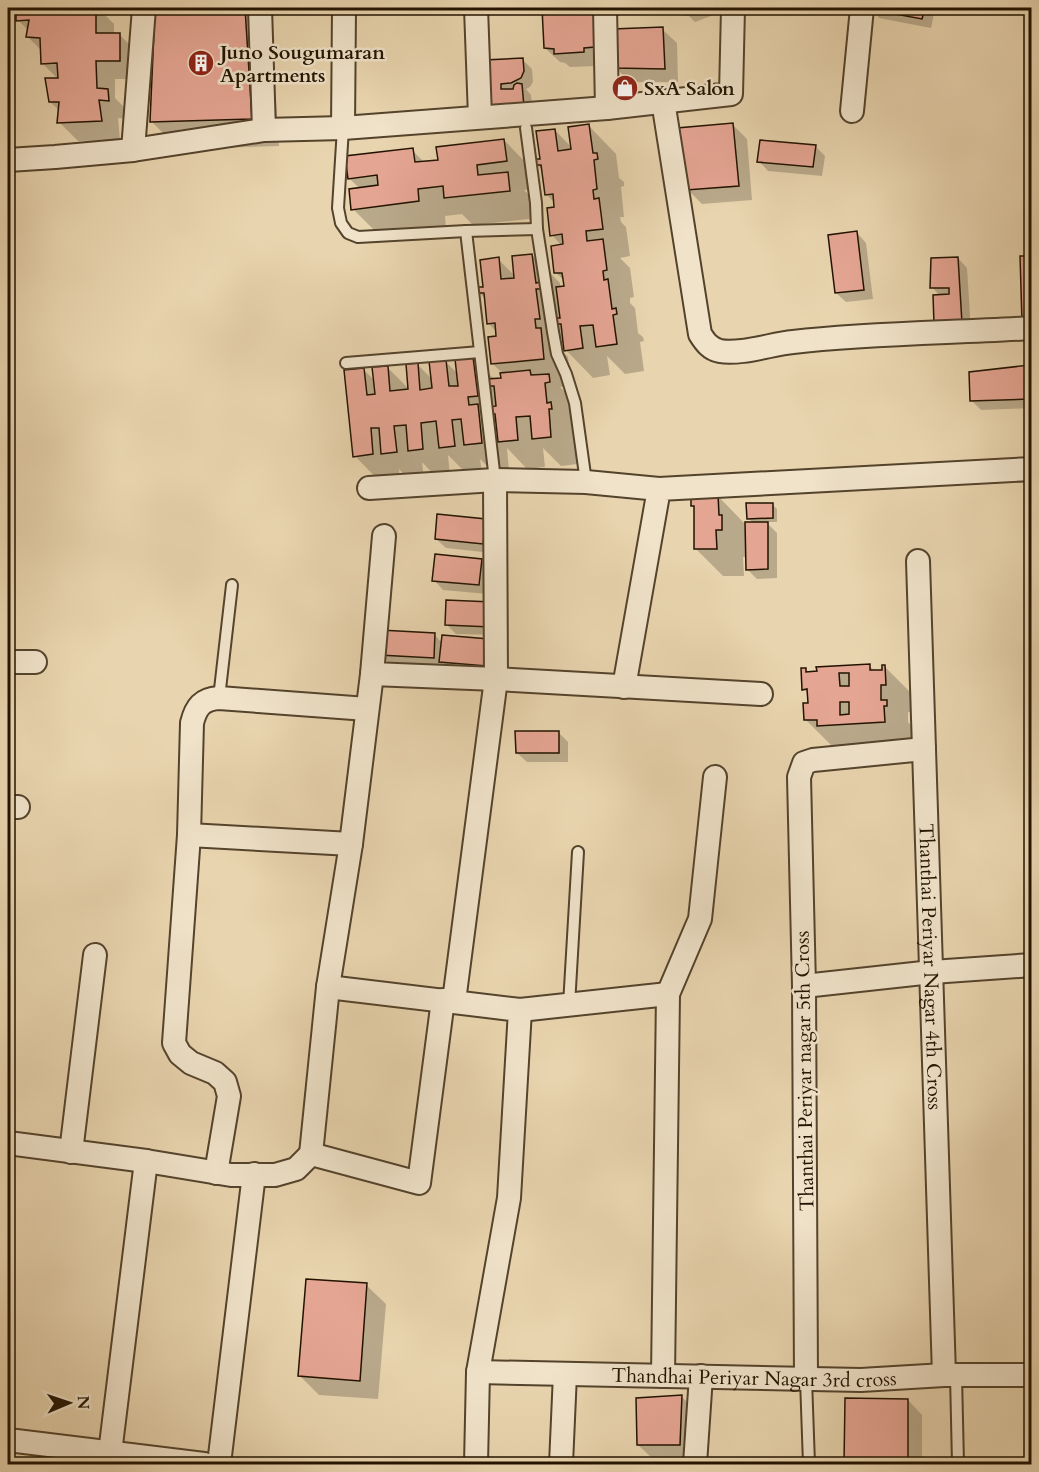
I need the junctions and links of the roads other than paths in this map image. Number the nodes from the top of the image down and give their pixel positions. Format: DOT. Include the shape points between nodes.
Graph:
graph roads {
  1 [pos="144,8"];
  2 [pos="260,8"];
  3 [pos="344,8"];
  4 [pos="476,8"];
  5 [pos="605,8"];
  6 [pos="733,8"];
  7 [pos="862,8"];
  8 [pos="663,102"];
  9 [pos="607,108"];
  10 [pos="852,111"];
  11 [pos="480,117"];
  12 [pos="343,128"];
  13 [pos="526,128"];
  14 [pos="264,130"];
  15 [pos="133,150"];
  16 [pos="8,160"];
  17 [pos="537,229"];
  18 [pos="466,231"];
  19 [pos="1032,328"];
  20 [pos="480,352"];
  21 [pos="346,363"];
  22 [pos="1032,469"];
  23 [pos="495,480"];
  24 [pos="586,482"];
  25 [pos="369,488"];
  26 [pos="659,489"];
  27 [pos="384,536"];
  28 [pos="918,561"];
  29 [pos="232,585"];
  30 [pos="8,662"];
  31 [pos="35,662"];
  32 [pos="372,674"];
  33 [pos="496,679"];
  34 [pos="624,687"];
  35 [pos="761,694"];
  36 [pos="219,698"];
  37 [pos="367,709"];
  38 [pos="924,749"];
  39 [pos="715,777"];
  40 [pos="189,835"];
  41 [pos="351,844"];
  42 [pos="578,852"];
  43 [pos="95,955"];
  44 [pos="1032,965"];
  45 [pos="932,972"];
  46 [pos="804,986"];
  47 [pos="328,987"];
  48 [pos="668,994"];
  49 [pos="448,1000"];
  50 [pos="569,1005"];
  51 [pos="520,1010"];
  52 [pos="8,1143"];
  53 [pos="71,1152"];
  54 [pos="311,1154"];
  55 [pos="146,1161"];
  56 [pos="216,1173"];
  57 [pos="254,1174"];
  58 [pos="478,1372"];
  59 [pos="565,1374"];
  60 [pos="950,1375"];
  61 [pos="1032,1375"];
  62 [pos="663,1376"];
  63 [pos="701,1376"];
  64 [pos="806,1379"];
  65 [pos="8,1440"];
  66 [pos="110,1453"];
  67 [pos="204,1464"];
  68 [pos="219,1464"];
  69 [pos="476,1464"];
  70 [pos="561,1464"];
  71 [pos="695,1464"];
  72 [pos="809,1464"];
  73 [pos="958,1464"];
  1 -- 15 [label="street"];
  2 -- 14 [label="street"];
  3 -- 12 [label="street"];
  4 -- 11 [label="street"];
  5 -- 9 [label="street"];
  6 -- 8 [label="street" via="731,94"];
  7 -- 10 [label="street"];
  8 -- 9 [label="street"];
  8 -- 19 [label="street" via="700,334 707,345 733,352 873,335"];
  9 -- 11 [label="street"];
  11 -- 12 [label="street"];
  12 -- 14 [label="street"];
  12 -- 18 [label="lane" via="338,208 348,233 358,237"];
  13 -- 17 [label="lane"];
  14 -- 15 [label="street"];
  15 -- 16 [label="street"];
  17 -- 18 [label="lane"];
  17 -- 24 [label="lane" via="557,354 575,403"];
  18 -- 20 [label="lane"];
  20 -- 21 [label="lane"];
  20 -- 23 [label="lane"];
  22 -- 26 [label="street"];
  23 -- 24 [label="street"];
  23 -- 25 [label="street"];
  23 -- 33 [label="street"];
  24 -- 26 [label="street"];
  26 -- 34 [label="street"];
  27 -- 32 [label="street"];
  28 -- 38 [label="street, Thanthai Periyar Nagar 4th Cross"];
  29 -- 36 [label="lane"];
  30 -- 31 [label="street"];
  32 -- 33 [label="street"];
  32 -- 37 [label="street"];
  33 -- 34 [label="street"];
  33 -- 49 [label="street"];
  34 -- 35 [label="street"];
  36 -- 37 [label="street"];
  36 -- 40 [label="street" via="201,704 192,723"];
  37 -- 41 [label="street"];
  38 -- 45 [label="street, Thanthai Periyar Nagar 4th Cross"];
  38 -- 46 [label="street, Thanthai Periyar nagar 5th Cross" via="804,763 799,777"];
  39 -- 48 [label="street" via="700,919"];
  40 -- 41 [label="street"];
  40 -- 56 [label="street" via="174,1043 191,1063 225,1082 229,1096"];
  41 -- 47 [label="street"];
  42 -- 50 [label="lane"];
  43 -- 53 [label="street"];
  44 -- 45 [label="street"];
  45 -- 46 [label="street"];
  45 -- 60 [label="street, Thanthai Periyar Nagar 4th Cross"];
  46 -- 64 [label="street, Thanthai Periyar nagar 5th Cross"];
  47 -- 49 [label="street"];
  47 -- 54 [label="street"];
  48 -- 50 [label="street"];
  48 -- 62 [label="street"];
  49 -- 51 [label="street"];
  49 -- 54 [label="street" via="419,1183"];
  50 -- 51 [label="street"];
  51 -- 58 [label="street" via="509,1198"];
  52 -- 53 [label="street"];
  53 -- 55 [label="street"];
  54 -- 57 [label="street" via="296,1169 274,1175"];
  55 -- 56 [label="street"];
  55 -- 66 [label="street"];
  56 -- 57 [label="street"];
  57 -- 68 [label="street"];
  58 -- 59 [label="street, Thandhai Periyar Nagar 3rd cross"];
  58 -- 69 [label="street"];
  59 -- 62 [label="street, Thandhai Periyar Nagar 3rd cross"];
  59 -- 70 [label="street"];
  60 -- 61 [label="street, Thandhai Periyar Nagar 3rd cross"];
  60 -- 64 [label="street, Thandhai Periyar Nagar 3rd cross"];
  60 -- 73 [label="lane"];
  62 -- 63 [label="street, Thandhai Periyar Nagar 3rd cross"];
  63 -- 64 [label="street, Thandhai Periyar Nagar 3rd cross"];
  63 -- 71 [label="street"];
  64 -- 72 [label="lane"];
  65 -- 66 [label="street"];
  66 -- 67 [label="street"];
}
